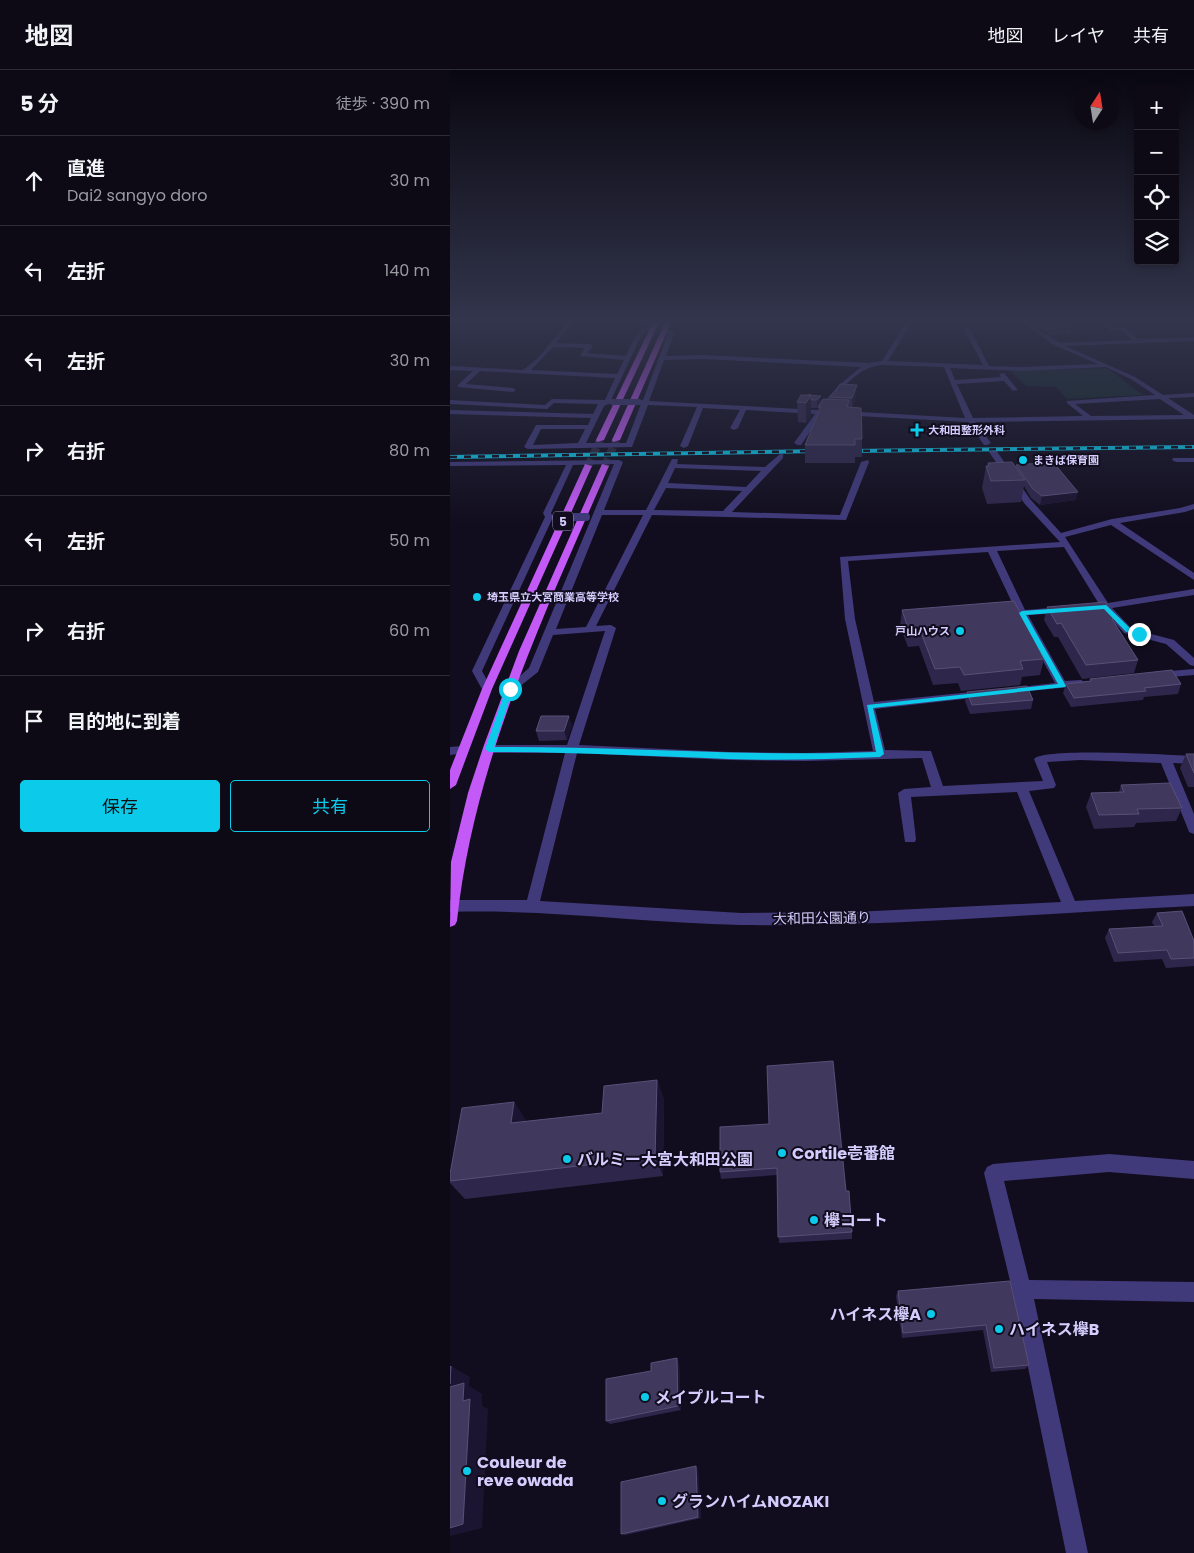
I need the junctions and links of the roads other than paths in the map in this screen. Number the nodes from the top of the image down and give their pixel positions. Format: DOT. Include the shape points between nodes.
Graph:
graph roads {
  1 [pos="476,387"];
  2 [pos="615,387"];
  3 [pos="625,387"];
  4 [pos="639,387"];
  5 [pos="648,387"];
  6 [pos="841,387"];
  7 [pos="955,387"];
  8 [pos="1013,387"];
  9 [pos="1147,387"];
  10 [pos="513,390"];
  11 [pos="1015,390"];
  12 [pos="1194,394"];
  13 [pos="1162,396"];
  14 [pos="450,402"];
  15 [pos="610,402"];
  16 [pos="641,402"];
  17 [pos="701,405"];
  18 [pos="744,408"];
  19 [pos="450,412"];
  20 [pos="820,413"];
  21 [pos="595,416"];
  22 [pos="1193,417"];
  23 [pos="1090,419"];
  24 [pos="970,420"];
  25 [pos="590,427"];
  26 [pos="734,428"];
  27 [pos="600,440"];
  28 [pos="616,440"];
  29 [pos="798,443"];
  30 [pos="987,443"];
  31 [pos="581,445"];
  32 [pos="684,446"];
  33 [pos="993,452"];
  34 [pos="780,456"];
  35 [pos="1176,460"];
  36 [pos="1194,460"];
  37 [pos="571,462"];
  38 [pos="865,462"];
  39 [pos="450,464"];
  40 [pos="588,466"];
  41 [pos="604,466"];
  42 [pos="767,469"];
  43 [pos="663,485"];
  44 [pos="747,489"];
  45 [pos="1194,506"];
  46 [pos="650,512"];
  47 [pos="725,514"];
  48 [pos="593,515"];
  49 [pos="553,516"];
  50 [pos="1112,522"];
  51 [pos="1060,536"];
  52 [pos="1067,544"];
  53 [pos="992,550"];
  54 [pos="1194,577"];
  55 [pos="1194,592"];
  56 [pos="1106,607"];
  57 [pos="1022,613"];
  58 [pos="590,630"];
  59 [pos="550,632"];
  60 [pos="1194,663"];
  61 [pos="1194,672"];
  62 [pos="1146,676"];
  63 [pos="1090,682"];
  64 [pos="1062,686"];
  65 [pos="487,689"];
  66 [pos="510,689"];
  67 [pos="869,706"];
  68 [pos="489,749"];
  69 [pos="572,749"];
  70 [pos="456,751"];
  71 [pos="880,754"];
  72 [pos="1166,760"];
  73 [pos="1194,760"];
  74 [pos="450,785"];
  75 [pos="1021,787"];
  76 [pos="938,791"];
  77 [pos="1194,829"];
  78 [pos="910,839"];
  79 [pos="1194,900"];
  80 [pos="451,906"];
  81 [pos="1070,906"];
  82 [pos="532,907"];
  83 [pos="450,921"];
  84 [pos="1194,1170"];
  85 [pos="1022,1289"];
  86 [pos="1194,1292"];
  87 [pos="1077,1553"];
  1 -- 10 [label="street"];
  2 -- 15 [label="street"];
  3 -- 27 [label="main road"];
  4 -- 28 [label="main road"];
  5 -- 16 [label="street"];
  6 -- 20 [label="street"];
  7 -- 24 [label="street"];
  8 -- 11 [label="street"];
  9 -- 13 [label="street"];
  12 -- 13 [label="street"];
  13 -- 22 [label="street"];
  13 -- 23 [label="street" via="1069,402"];
  14 -- 15 [label="street" via="547,407 552,402"];
  15 -- 16 [label="street, bridge"];
  15 -- 21 [label="street" via="601,405"];
  16 -- 17 [label="street"];
  16 -- 31 [label="street" via="629,445"];
  17 -- 18 [label="street"];
  17 -- 32 [label="street"];
  18 -- 20 [label="street"];
  18 -- 26 [label="street"];
  19 -- 21 [label="street"];
  20 -- 24 [label="street"];
  20 -- 29 [label="street"];
  21 -- 25 [label="street"];
  22 -- 23 [label="street"];
  23 -- 24 [label="street"];
  24 -- 30 [label="street"];
  25 -- 31 [label="street"];
  25 -- 31 [label="street" via="539,427 528,447"];
  33 -- 51 [label="street" via="1023,495"];
  34 -- 42 [label="street"];
  35 -- 36 [label="street"];
  37 -- 39 [label="street"];
  37 -- 48 [label="street" via="620,462"];
  37 -- 49 [label="street" via="547,513"];
  38 -- 47 [label="street" via="843,518"];
  40 -- 65 [label="main road, 5"];
  41 -- 66 [label="main road, 5"];
  42 -- 43 [label="street" via="674,463"];
  42 -- 44 [label="street"];
  43 -- 44 [label="street"];
  43 -- 46 [label="street"];
  44 -- 47 [label="street"];
  45 -- 50 [label="street"];
  46 -- 47 [label="street"];
  46 -- 48 [label="street"];
  46 -- 58 [label="street"];
  48 -- 49 [label="street, bridge"];
  48 -- 59 [label="street"];
  49 -- 65 [label="street" via="477,671"];
  50 -- 51 [label="street"];
  50 -- 54 [label="street"];
  51 -- 52 [label="street"];
  52 -- 53 [label="street"];
  52 -- 56 [label="street"];
  53 -- 57 [label="street"];
  53 -- 67 [label="street" via="843,559 850,619"];
  55 -- 56 [label="street"];
  56 -- 57 [label="street"];
  56 -- 60 [label="street" via="1128,630 1170,642"];
  57 -- 64 [label="street"];
  58 -- 59 [label="street"];
  58 -- 69 [label="street" via="611,628"];
  59 -- 66 [label="street" via="534,670"];
  61 -- 62 [label="street"];
  63 -- 64 [label="street"];
  64 -- 67 [label="street"];
  65 -- 70 [label="main road, 5"];
  66 -- 68 [label="main road, 5"];
  67 -- 71 [label="street"];
  68 -- 69 [label="street"];
  68 -- 80 [label="main road, 5" via="462,844"];
  69 -- 71 [label="street" via="729,756"];
  69 -- 82 [label="street"];
  70 -- 74 [label="main road, 5"];
  71 -- 76 [label="street" via="927,754"];
  72 -- 73 [label="street"];
  72 -- 75 [label="street" via="1080,756 1040,758 1050,785"];
  72 -- 77 [label="street"];
  75 -- 76 [label="street"];
  75 -- 81 [label="street"];
  76 -- 78 [label="street" via="904,793"];
  79 -- 81 [label="street, 大和田公園通り"];
  80 -- 82 [label="street, 大和田公園通り"];
  80 -- 83 [label="main road, 5"];
  81 -- 82 [label="street, 大和田公園通り" via="795,919 710,918"];
  84 -- 85 [label="street" via="1109,1163 993,1173"];
  85 -- 86 [label="street"];
  85 -- 87 [label="street"];
}
